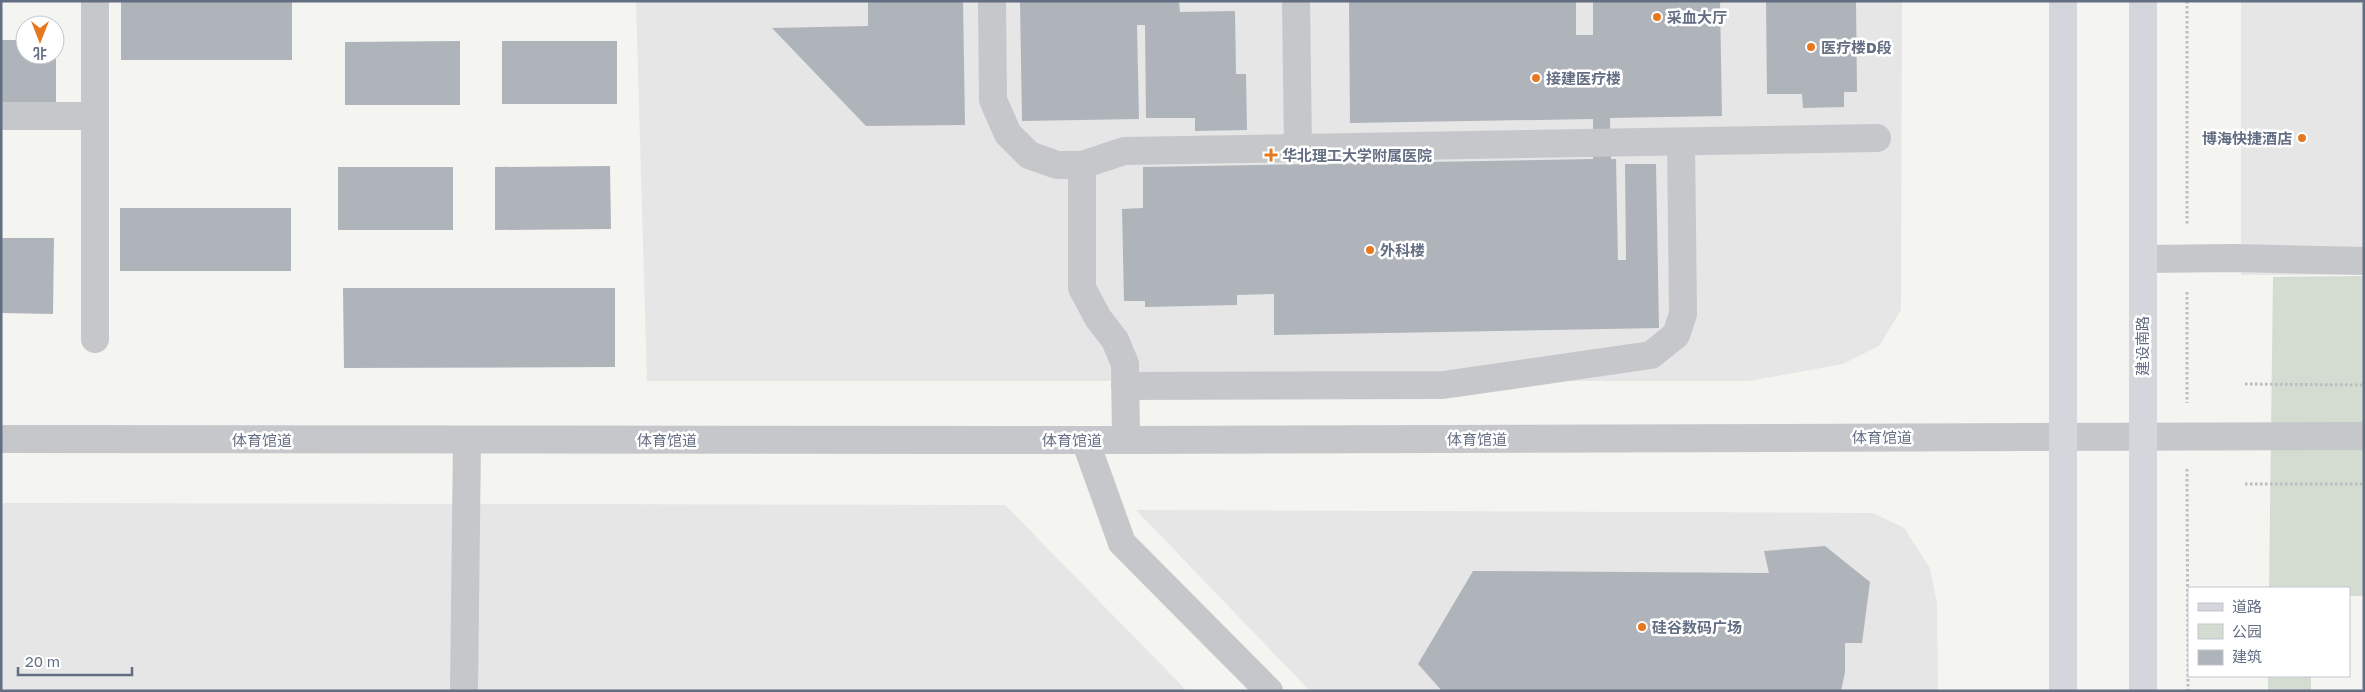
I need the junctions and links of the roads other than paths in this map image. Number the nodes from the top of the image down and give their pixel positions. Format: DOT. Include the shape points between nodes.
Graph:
graph roads {
  1 [pos="95,1"];
  2 [pos="992,1"];
  3 [pos="1296,1"];
  4 [pos="2063,1"];
  5 [pos="2142,1"];
  6 [pos="1,116"];
  7 [pos="95,116"];
  8 [pos="1877,138"];
  9 [pos="1681,142"];
  10 [pos="1298,148"];
  11 [pos="1082,166"];
  12 [pos="2143,259"];
  13 [pos="2364,261"];
  14 [pos="95,339"];
  15 [pos="1125,386"];
  16 [pos="2142,435"];
  17 [pos="2064,436"];
  18 [pos="2364,436"];
  19 [pos="1,439"];
  20 [pos="467,440"];
  21 [pos="1085,440"];
  22 [pos="1126,440"];
  23 [pos="464,691"];
  24 [pos="1269,691"];
  25 [pos="2063,691"];
  26 [pos="2143,691"];
  1 -- 7 [label="street"];
  2 -- 11 [label="street" via="993,100 1008,134 1029,155 1058,166"];
  3 -- 10 [label="street"];
  4 -- 17 [label="main road"];
  5 -- 12 [label="main road, 建设南路"];
  6 -- 7 [label="street"];
  7 -- 14 [label="street"];
  8 -- 9 [label="street"];
  9 -- 10 [label="street"];
  9 -- 15 [label="street" via="1683,314 1676,335 1651,355 1443,385"];
  10 -- 11 [label="street" via="1124,151"];
  11 -- 15 [label="street" via="1082,288 1098,318 1115,340 1125,364"];
  12 -- 13 [label="street"];
  12 -- 16 [label="main road, 建设南路"];
  15 -- 22 [label="street"];
  16 -- 17 [label="street, 体育馆道"];
  16 -- 18 [label="street, 体育馆道"];
  16 -- 26 [label="main road, 建设南路"];
  17 -- 22 [label="street, 体育馆道"];
  17 -- 25 [label="main road"];
  19 -- 20 [label="street, 体育馆道"];
  20 -- 21 [label="street, 体育馆道"];
  20 -- 23 [label="street"];
  21 -- 22 [label="street, 体育馆道"];
  21 -- 24 [label="street" via="1122,542"];
}
